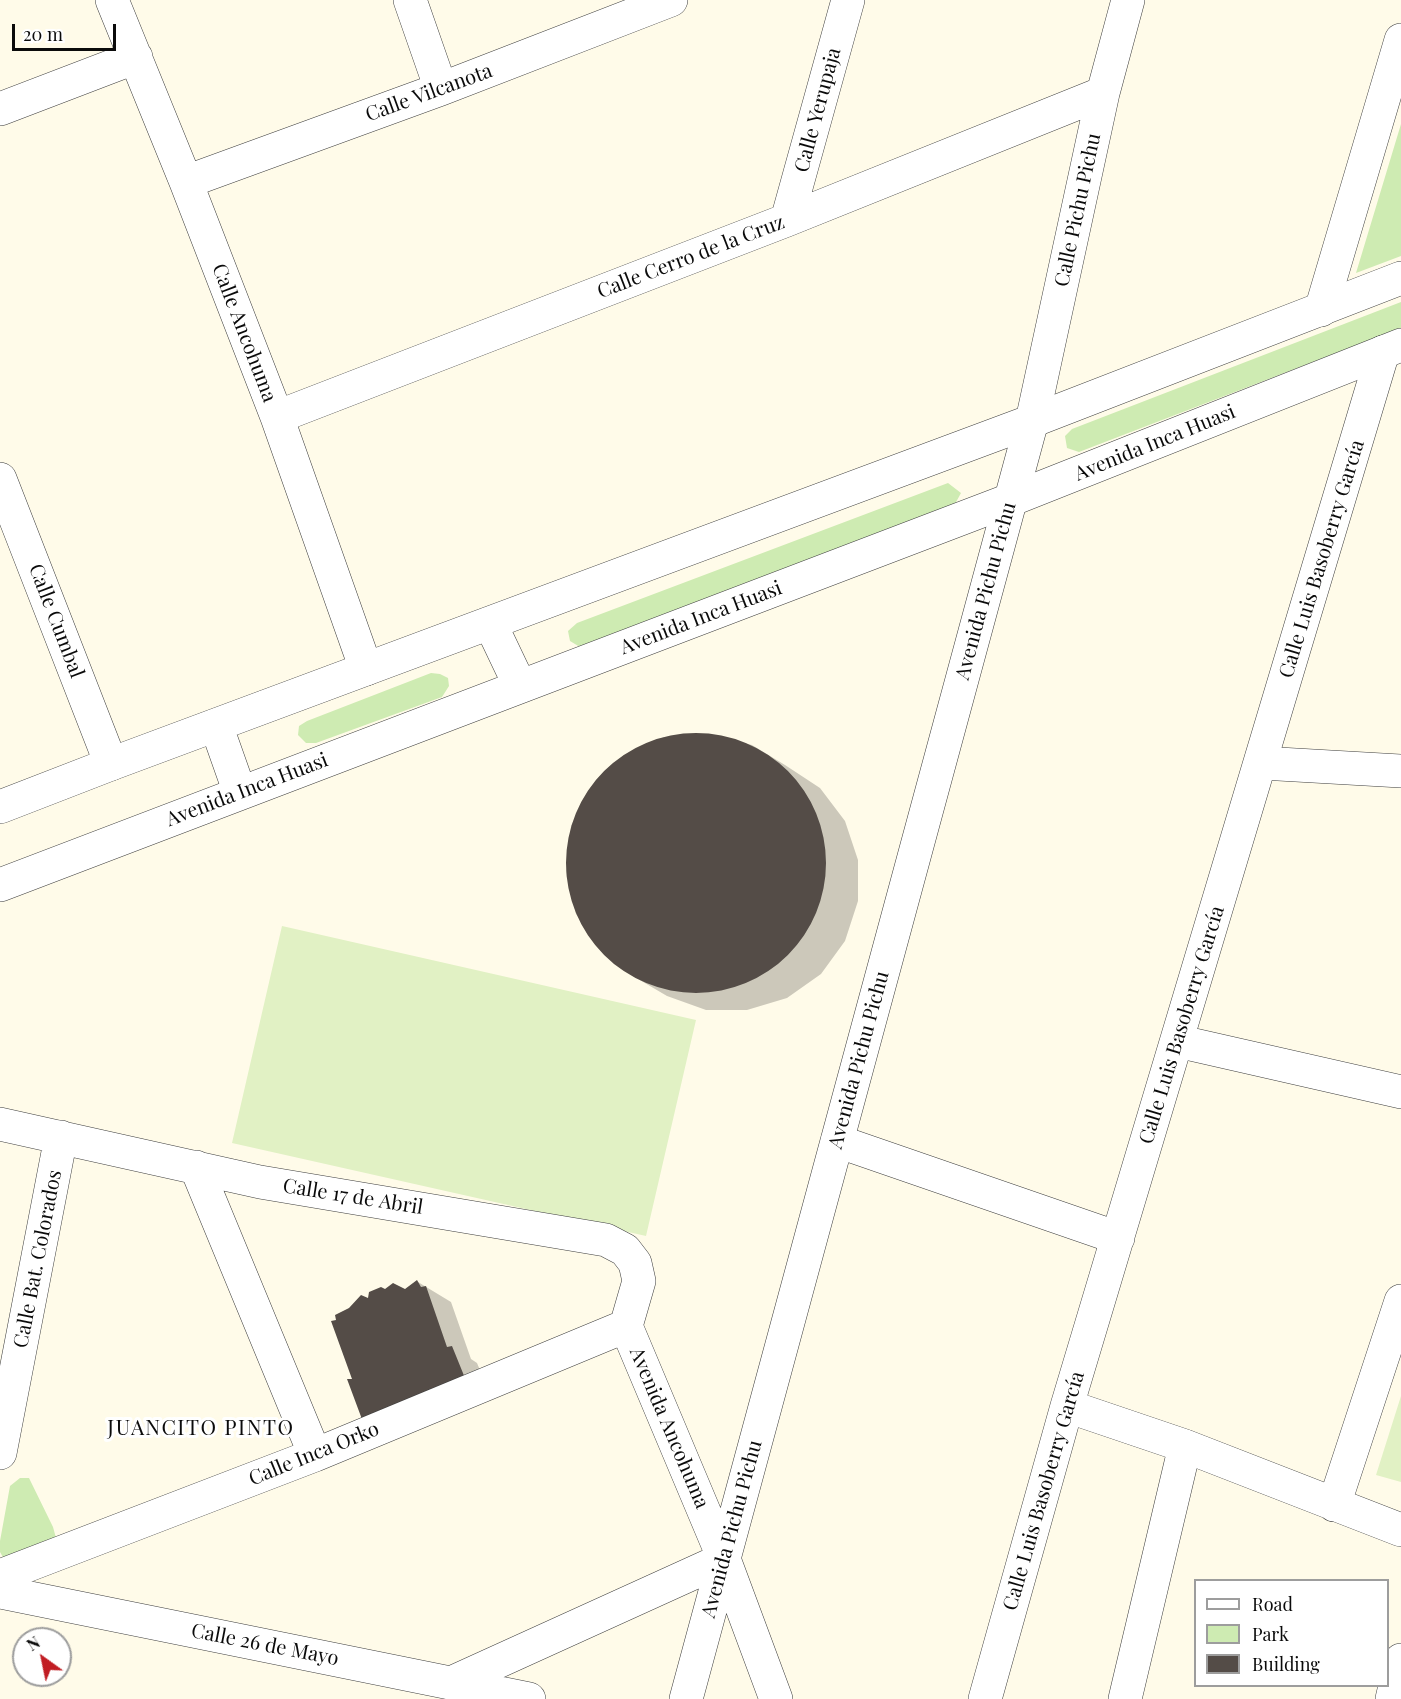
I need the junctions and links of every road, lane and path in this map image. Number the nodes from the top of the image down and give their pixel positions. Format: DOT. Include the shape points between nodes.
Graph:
graph roads {
  1 [pos="112,0"];
  2 [pos="410,0"];
  3 [pos="671,0"];
  4 [pos="848,0"];
  5 [pos="1128,0"];
  6 [pos="1401,39"];
  7 [pos="136,57"];
  8 [pos="441,89"];
  9 [pos="1103,93"];
  10 [pos="8,101"];
  11 [pos="186,182"];
  12 [pos="787,220"];
  13 [pos="1401,278"];
  14 [pos="1321,310"];
  15 [pos="1392,348"];
  16 [pos="277,417"];
  17 [pos="1032,421"];
  18 [pos="0,479"];
  19 [pos="1010,500"];
  20 [pos="490,623"];
  21 [pos="366,669"];
  22 [pos="520,686"];
  23 [pos="216,725"];
  24 [pos="1261,763"];
  25 [pos="111,764"];
  26 [pos="1401,771"];
  27 [pos="240,793"];
  28 [pos="0,807"];
  29 [pos="0,885"];
  30 [pos="1177,1041"];
  31 [pos="1401,1092"];
  32 [pos="0,1124"];
  33 [pos="62,1137"];
  34 [pos="837,1141"];
  35 [pos="196,1167"];
  36 [pos="1118,1238"];
  37 [pos="1401,1301"];
  38 [pos="626,1326"];
  39 [pos="1067,1406"];
  40 [pos="1185,1446"];
  41 [pos="0,1453"];
  42 [pos="315,1455"];
  43 [pos="1334,1505"];
  44 [pos="1401,1530"];
  45 [pos="724,1559"];
  46 [pos="0,1576"];
  47 [pos="0,1592"];
  48 [pos="1401,1660"];
  49 [pos="451,1683"];
  50 [pos="529,1699"];
  51 [pos="686,1699"];
  52 [pos="776,1699"];
  53 [pos="985,1699"];
  54 [pos="1125,1699"];
  55 [pos="1392,1699"];
  1 -- 7 [label="street, Calle Ancohuma"];
  2 -- 8 [label="street"];
  3 -- 8 [label="street, Calle Vilcanota"];
  4 -- 12 [label="street, Calle Yerupaja"];
  5 -- 9 [label="street, Calle Pichu Pichu"];
  6 -- 14 [label="street"];
  7 -- 10 [label="street"];
  7 -- 11 [label="street, Calle Ancohuma"];
  8 -- 11 [label="street, Calle Vilcanota"];
  9 -- 12 [label="street, Calle Cerro de la Cruz"];
  9 -- 17 [label="street, Calle Pichu Pichu"];
  11 -- 16 [label="street, Calle Ancohuma"];
  12 -- 16 [label="street, Calle Cerro de la Cruz"];
  13 -- 14 [label="street"];
  14 -- 17 [label="street"];
  15 -- 19 [label="street, Avenida Inca Huasi"];
  15 -- 24 [label="street, Calle Luis Basoberry García"];
  16 -- 21 [label="street, Calle Ancohuma"];
  17 -- 19 [label="street, Avenida Pichu Pichu"];
  17 -- 20 [label="street"];
  18 -- 25 [label="street, Calle Cumbal"];
  19 -- 22 [label="street, Avenida Inca Huasi"];
  19 -- 34 [label="street, Avenida Pichu Pichu"];
  20 -- 21 [label="street"];
  20 -- 22 [label="street"];
  21 -- 23 [label="street"];
  22 -- 27 [label="street, Avenida Inca Huasi"];
  23 -- 25 [label="street"];
  23 -- 27 [label="street"];
  24 -- 26 [label="street"];
  24 -- 30 [label="street, Calle Luis Basoberry García"];
  25 -- 28 [label="street"];
  27 -- 29 [label="street, Avenida Inca Huasi"];
  30 -- 31 [label="street"];
  30 -- 36 [label="street, Calle Luis Basoberry García"];
  32 -- 33 [label="street, Calle 17 de Abril"];
  33 -- 35 [label="street, Calle 17 de Abril"];
  33 -- 41 [label="street, Calle Bat. Colorados"];
  34 -- 36 [label="street"];
  34 -- 45 [label="street, Avenida Pichu Pichu"];
  35 -- 38 [label="street, Calle 17 de Abril" via="260,1182 606,1240 625,1250 635,1263 639,1281"];
  35 -- 42 [label="street"];
  36 -- 39 [label="street, Calle Luis Basoberry García"];
  37 -- 43 [label="street"];
  38 -- 42 [label="street, Calle Inca Orko"];
  38 -- 45 [label="street, Avenida Ancohuma"];
  39 -- 40 [label="street"];
  39 -- 53 [label="street, Calle Luis Basoberry García"];
  40 -- 43 [label="street"];
  40 -- 54 [label="street"];
  42 -- 46 [label="street, Calle Inca Orko"];
  43 -- 44 [label="street"];
  45 -- 49 [label="street"];
  45 -- 51 [label="street, Avenida Pichu Pichu"];
  45 -- 52 [label="street, Avenida Ancohuma"];
  47 -- 49 [label="street, Calle 26 de Mayo"];
  48 -- 55 [label="street"];
  49 -- 50 [label="street, Calle 26 de Mayo"];
}
